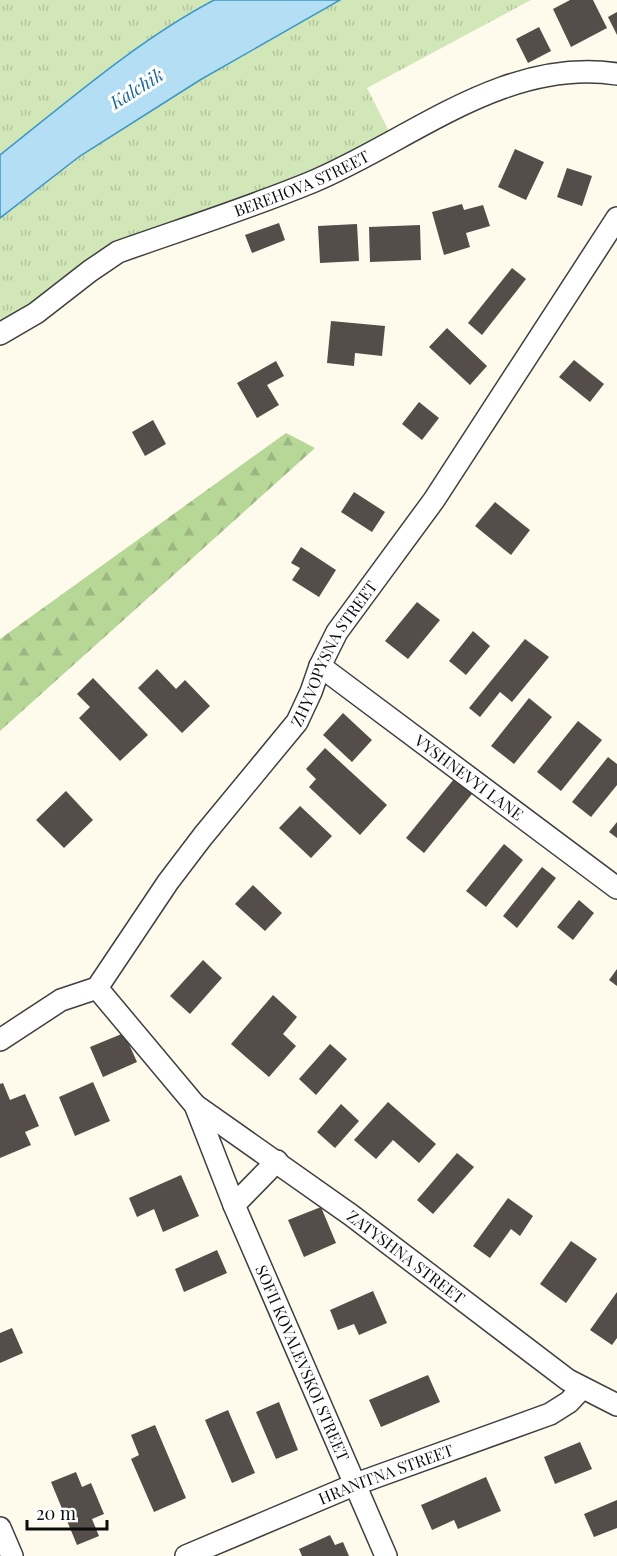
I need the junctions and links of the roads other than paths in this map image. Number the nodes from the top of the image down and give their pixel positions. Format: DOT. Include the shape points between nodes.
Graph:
graph roads {
  1 [pos="617,74"];
  2 [pos="617,218"];
  3 [pos="0,334"];
  4 [pos="320,666"];
  5 [pos="617,888"];
  6 [pos="97,988"];
  7 [pos="0,1040"];
  8 [pos="195,1104"];
  9 [pos="277,1161"];
  10 [pos="234,1204"];
  11 [pos="582,1388"];
  12 [pos="617,1405"];
  13 [pos="356,1484"];
  14 [pos="0,1528"];
  15 [pos="12,1556"];
  16 [pos="186,1556"];
  17 [pos="386,1556"];
  1 -- 3 [label="street, BEREHOVA STREET" via="561,72 467,102 313,182 118,252 36,314"];
  2 -- 4 [label="street, ZHYVOPYSNA STREET" via="434,500 338,632"];
  4 -- 5 [label="street, VYSHNEVYI LANE"];
  4 -- 6 [label="street, ZHYVOPYSNA STREET" via="297,722 175,873"];
  6 -- 7 [label="street" via="60,1000"];
  6 -- 8 [label="street, SOFII KOVALEVSKOI STREET"];
  8 -- 9 [label="street, ZATYSHNA STREET"];
  8 -- 10 [label="street, SOFII KOVALEVSKOI STREET"];
  9 -- 10 [label="street"];
  9 -- 11 [label="street, ZATYSHNA STREET"];
  10 -- 13 [label="street, SOFII KOVALEVSKOI STREET"];
  11 -- 12 [label="street, ZATYSHNA STREET"];
  11 -- 13 [label="street, HRANITNA STREET" via="569,1402 550,1413"];
  13 -- 16 [label="street, HRANITNA STREET"];
  13 -- 17 [label="street, SOFII KOVALEVSKOI STREET"];
  14 -- 15 [label="street"];
}
